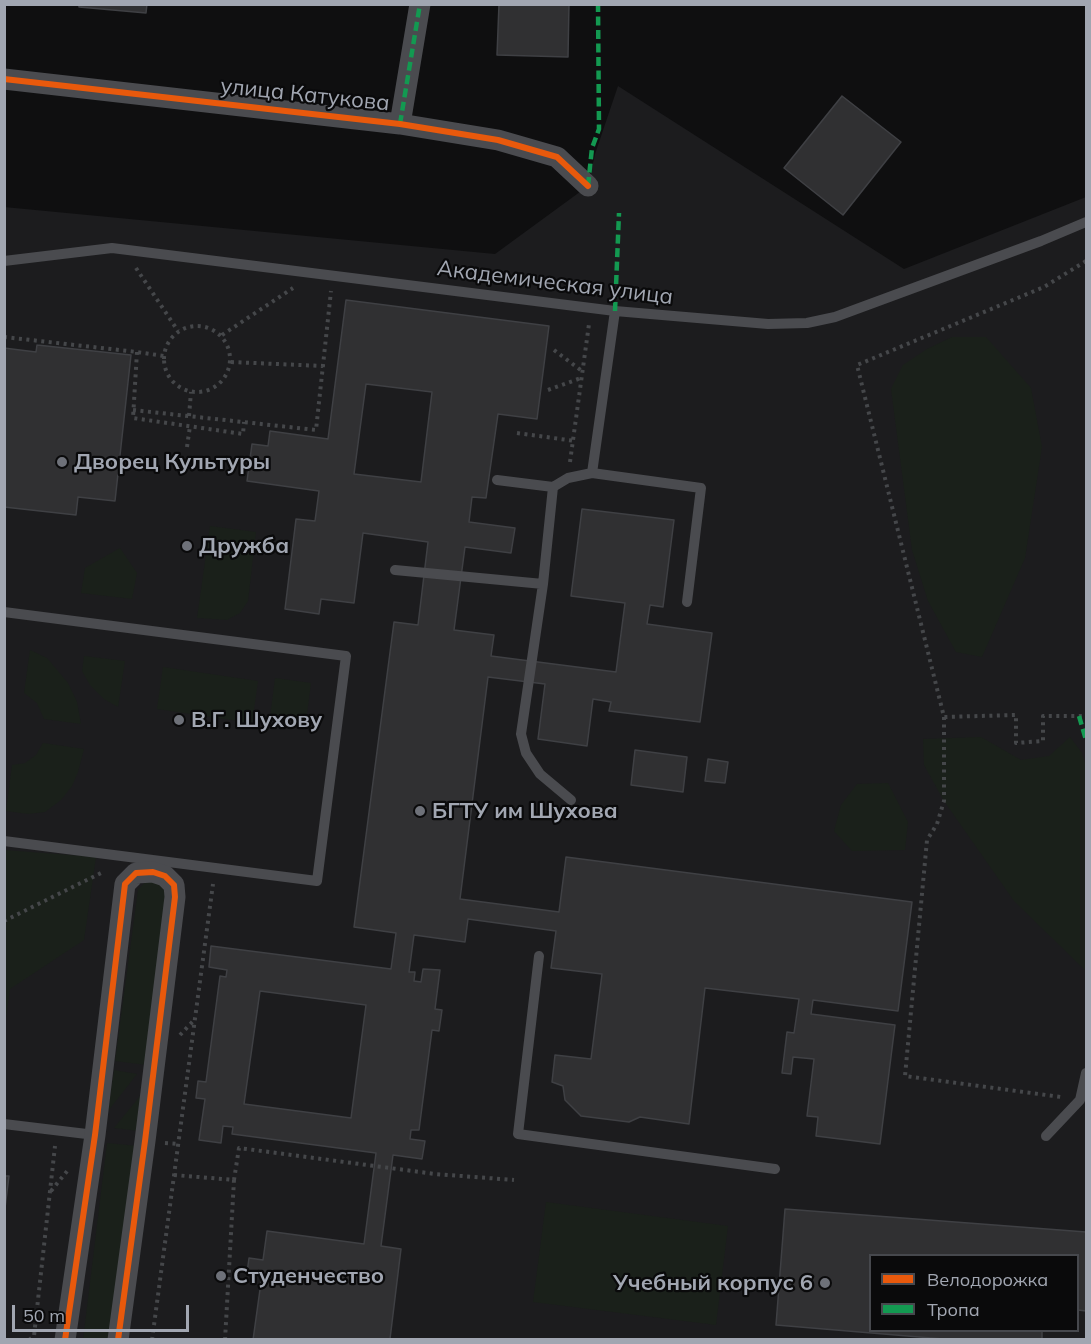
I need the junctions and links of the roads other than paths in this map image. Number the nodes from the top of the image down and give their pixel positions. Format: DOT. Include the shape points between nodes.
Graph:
graph roads {
  1 [pos="420,4"];
  2 [pos="4,79"];
  3 [pos="400,124"];
  4 [pos="588,186"];
  5 [pos="1086,222"];
  6 [pos="4,261"];
  7 [pos="615,311"];
  8 [pos="592,472"];
  9 [pos="497,480"];
  10 [pos="553,488"];
  11 [pos="395,570"];
  12 [pos="543,584"];
  13 [pos="687,602"];
  14 [pos="4,612"];
  15 [pos="571,800"];
  16 [pos="4,841"];
  17 [pos="539,956"];
  18 [pos="1086,1073"];
  19 [pos="4,1124"];
  20 [pos="95,1135"];
  21 [pos="1046,1136"];
  22 [pos="775,1168"];
  23 [pos="65,1340"];
  24 [pos="118,1340"];
  1 -- 3 [label="street"];
  2 -- 3 [label="street, улица Катукова"];
  3 -- 4 [label="street, улица Катукова" via="498,140 556,157"];
  5 -- 7 [label="lane, Академическая улица" via="845,313 807,323 768,324"];
  6 -- 7 [label="lane, Академическая улица" via="112,248"];
  7 -- 8 [label="lane"];
  8 -- 10 [label="lane" via="568,478"];
  8 -- 13 [label="lane" via="701,488"];
  9 -- 10 [label="lane"];
  10 -- 12 [label="lane"];
  11 -- 12 [label="lane"];
  12 -- 15 [label="lane" via="522,734 526,753 540,774"];
  14 -- 16 [label="lane" via="346,656 317,881"];
  17 -- 22 [label="lane" via="518,1134"];
  18 -- 21 [label="lane" via="1080,1100"];
  19 -- 20 [label="lane"];
  20 -- 23 [label="street"];
  20 -- 24 [label="street" via="125,884 136,873 153,872 174,885 175,897"];
}
